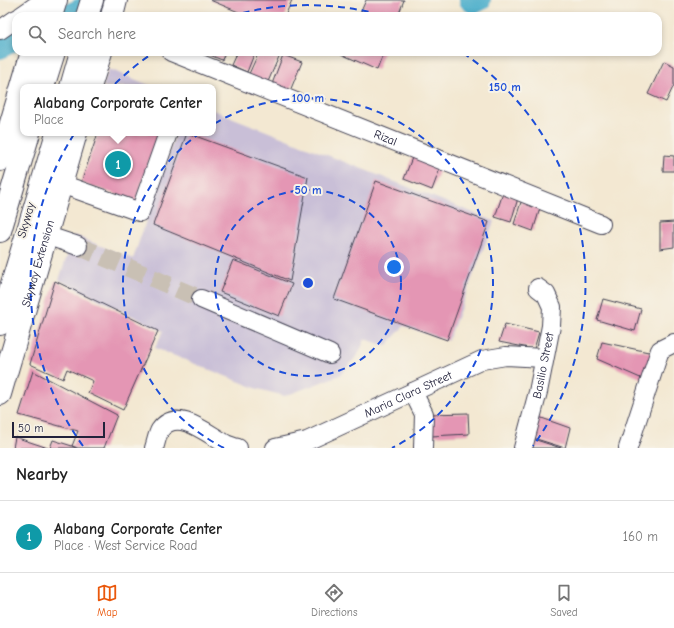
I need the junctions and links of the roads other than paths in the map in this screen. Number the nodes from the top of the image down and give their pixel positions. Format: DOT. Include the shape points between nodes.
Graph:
graph roads {
  1 [pos="69,0"];
  2 [pos="81,0"];
  3 [pos="92,0"];
  4 [pos="97,0"];
  5 [pos="48,6"];
  6 [pos="32,12"];
  7 [pos="65,12"];
  8 [pos="77,12"];
  9 [pos="88,12"];
  10 [pos="93,12"];
  11 [pos="12,22"];
  12 [pos="0,30"];
  13 [pos="34,56"];
  14 [pos="35,56"];
  15 [pos="53,56"];
  16 [pos="65,56"];
  17 [pos="74,56"];
  18 [pos="80,56"];
  19 [pos="100,56"];
  20 [pos="103,56"];
  21 [pos="181,56"];
  22 [pos="25,84"];
  23 [pos="30,84"];
  24 [pos="44,84"];
  25 [pos="57,84"];
  26 [pos="66,84"];
  27 [pos="72,84"];
  28 [pos="91,84"];
  29 [pos="95,84"];
  30 [pos="20,99"];
  31 [pos="20,121"];
  32 [pos="28,136"];
  33 [pos="41,136"];
  34 [pos="50,136"];
  35 [pos="56,136"];
  36 [pos="75,136"];
  37 [pos="79,136"];
  38 [pos="167,136"];
  39 [pos="0,160"];
  40 [pos="64,185"];
  41 [pos="0,188"];
  42 [pos="601,224"];
  43 [pos="0,231"];
  44 [pos="48,236"];
  45 [pos="78,246"];
  46 [pos="0,272"];
  47 [pos="538,288"];
  48 [pos="201,299"];
  49 [pos="0,306"];
  50 [pos="0,324"];
  51 [pos="674,343"];
  52 [pos="330,354"];
  53 [pos="544,358"];
  54 [pos="414,392"];
  55 [pos="0,394"];
  56 [pos="0,398"];
  57 [pos="154,448"];
  58 [pos="238,448"];
  59 [pos="275,448"];
  60 [pos="423,448"];
  61 [pos="523,448"];
  62 [pos="628,448"];
  1 -- 7 [label="main road"];
  2 -- 8 [label="main road"];
  3 -- 9 [label="main road"];
  4 -- 10 [label="main road"];
  5 -- 6 [label="street"];
  11 -- 12 [label="street"];
  13 -- 22 [label="main road"];
  14 -- 23 [label="main road"];
  15 -- 24 [label="main road"];
  16 -- 25 [label="main road"];
  17 -- 26 [label="main road"];
  18 -- 27 [label="main road"];
  19 -- 28 [label="main road"];
  20 -- 29 [label="main road"];
  21 -- 42 [label="street, Rizal"];
  30 -- 39 [label="main road"];
  31 -- 41 [label="main road"];
  32 -- 43 [label="main road"];
  33 -- 46 [label="main road, Skyway"];
  34 -- 49 [label="main road, Skyway"];
  35 -- 50 [label="main road"];
  36 -- 55 [label="main road, Skyway Extension"];
  37 -- 40 [label="main road"];
  38 -- 40 [label="street" via="140,212"];
  40 -- 44 [label="main road"];
  44 -- 45 [label="street"];
  44 -- 56 [label="main road"];
  47 -- 53 [label="street, Basilio Street" via="546,294 552,307"];
  48 -- 52 [label="street"];
  51 -- 62 [label="street" via="660,350"];
  53 -- 54 [label="street, Maria Clara Street" via="506,356 482,360"];
  53 -- 61 [label="street, Basilio Street"];
  54 -- 59 [label="street, Maria Clara Street" via="307,440"];
  54 -- 60 [label="street" via="424,414"];
  57 -- 58 [label="street" via="160,431 169,422 180,421 196,426 227,445"];
}
